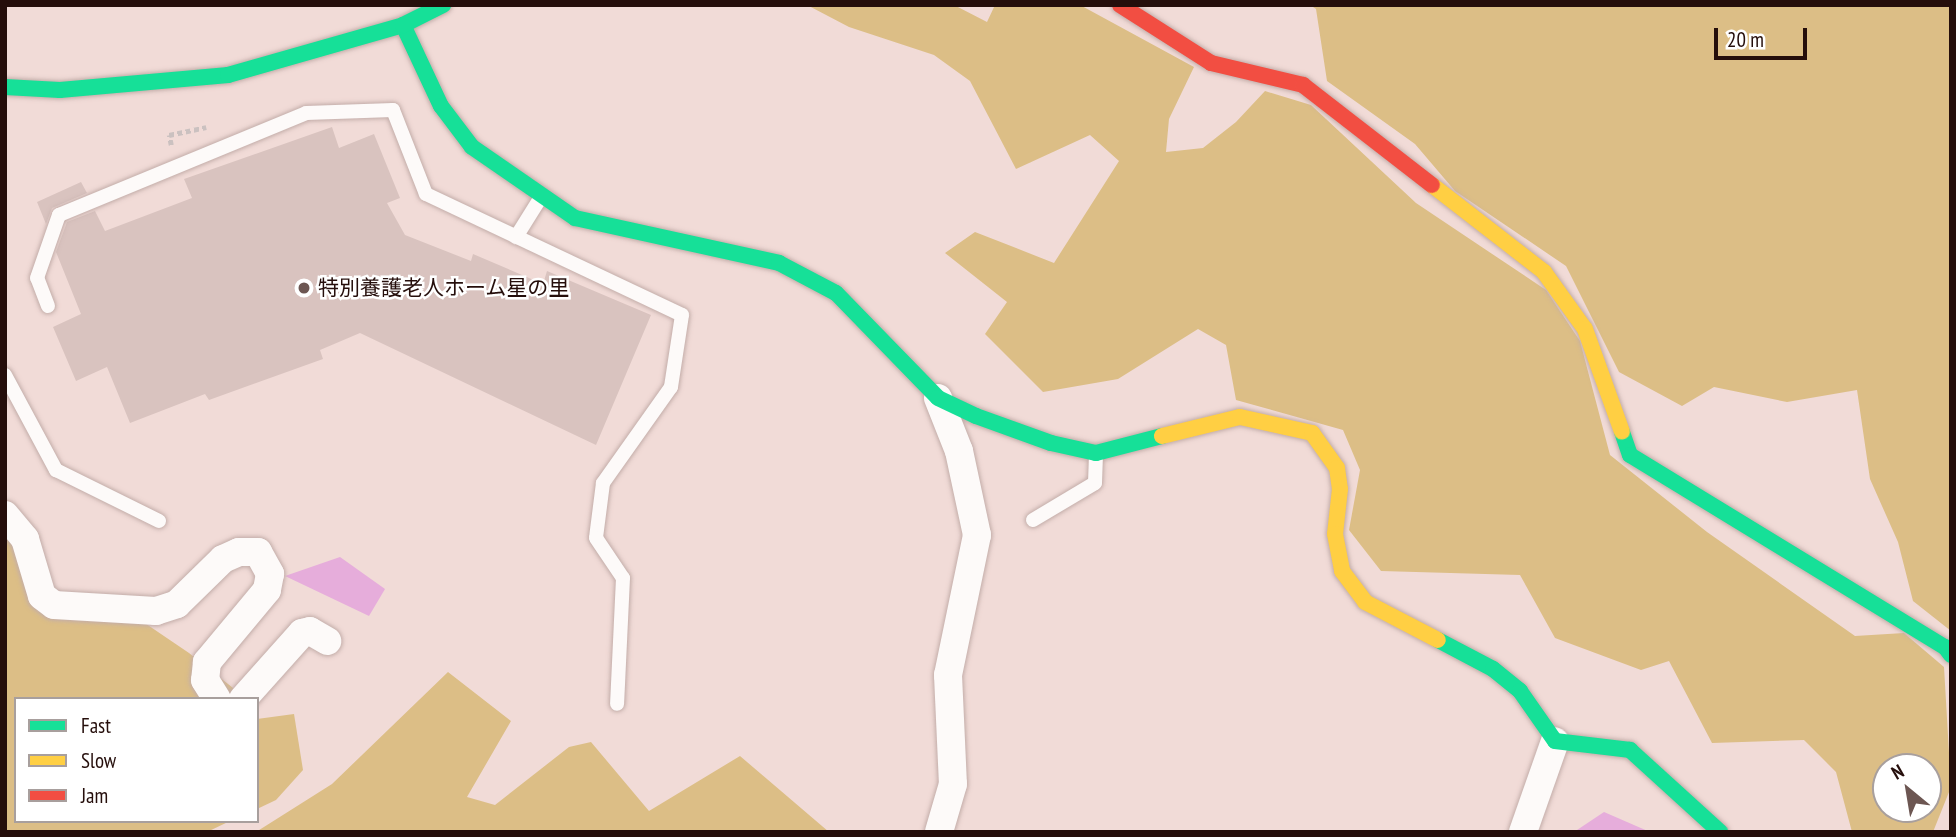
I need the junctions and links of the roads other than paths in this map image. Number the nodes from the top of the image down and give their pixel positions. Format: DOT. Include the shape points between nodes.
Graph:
graph roads {
  1 [pos="443,5"];
  2 [pos="1120,5"];
  3 [pos="403,25"];
  4 [pos="5,87"];
  5 [pos="541,196"];
  6 [pos="516,237"];
  7 [pos="48,306"];
  8 [pos="5,375"];
  9 [pos="938,398"];
  10 [pos="1096,453"];
  11 [pos="5,515"];
  12 [pos="1034,520"];
  13 [pos="159,521"];
  14 [pos="327,641"];
  15 [pos="1951,655"];
  16 [pos="216,697"];
  17 [pos="245,697"];
  18 [pos="617,704"];
  19 [pos="1555,741"];
  20 [pos="939,832"];
  21 [pos="1522,832"];
  22 [pos="1720,832"];
  1 -- 3 [label="street"];
  2 -- 15 [label="street" via="1211,63 1303,85 1544,272 1585,329 1630,455 1945,647"];
  3 -- 4 [label="street" via="228,75 60,90"];
  3 -- 5 [label="street" via="442,106 472,146"];
  5 -- 6 [label="lane"];
  5 -- 9 [label="street" via="575,218 779,263 836,293"];
  6 -- 7 [label="lane" via="426,194 393,110 306,113 59,215 37,278"];
  6 -- 18 [label="lane" via="682,315 671,387 603,483 596,538 623,578"];
  8 -- 13 [label="lane" via="57,470"];
  9 -- 10 [label="street" via="1051,443"];
  9 -- 20 [label="street" via="959,452 977,535 948,675 953,784"];
  10 -- 12 [label="lane" via="1095,483"];
  10 -- 19 [label="street" via="1240,417 1312,433 1337,468 1340,489 1335,534 1342,570 1366,602 1493,669 1520,691"];
  11 -- 16 [label="street" via="25,539 42,596 54,605 156,611 177,604 223,559 239,552 258,552 271,574 267,590 207,662 205,680"];
  14 -- 17 [label="street" via="310,631 302,633"];
  19 -- 21 [label="street"];
  19 -- 22 [label="street" via="1630,750"];
}
